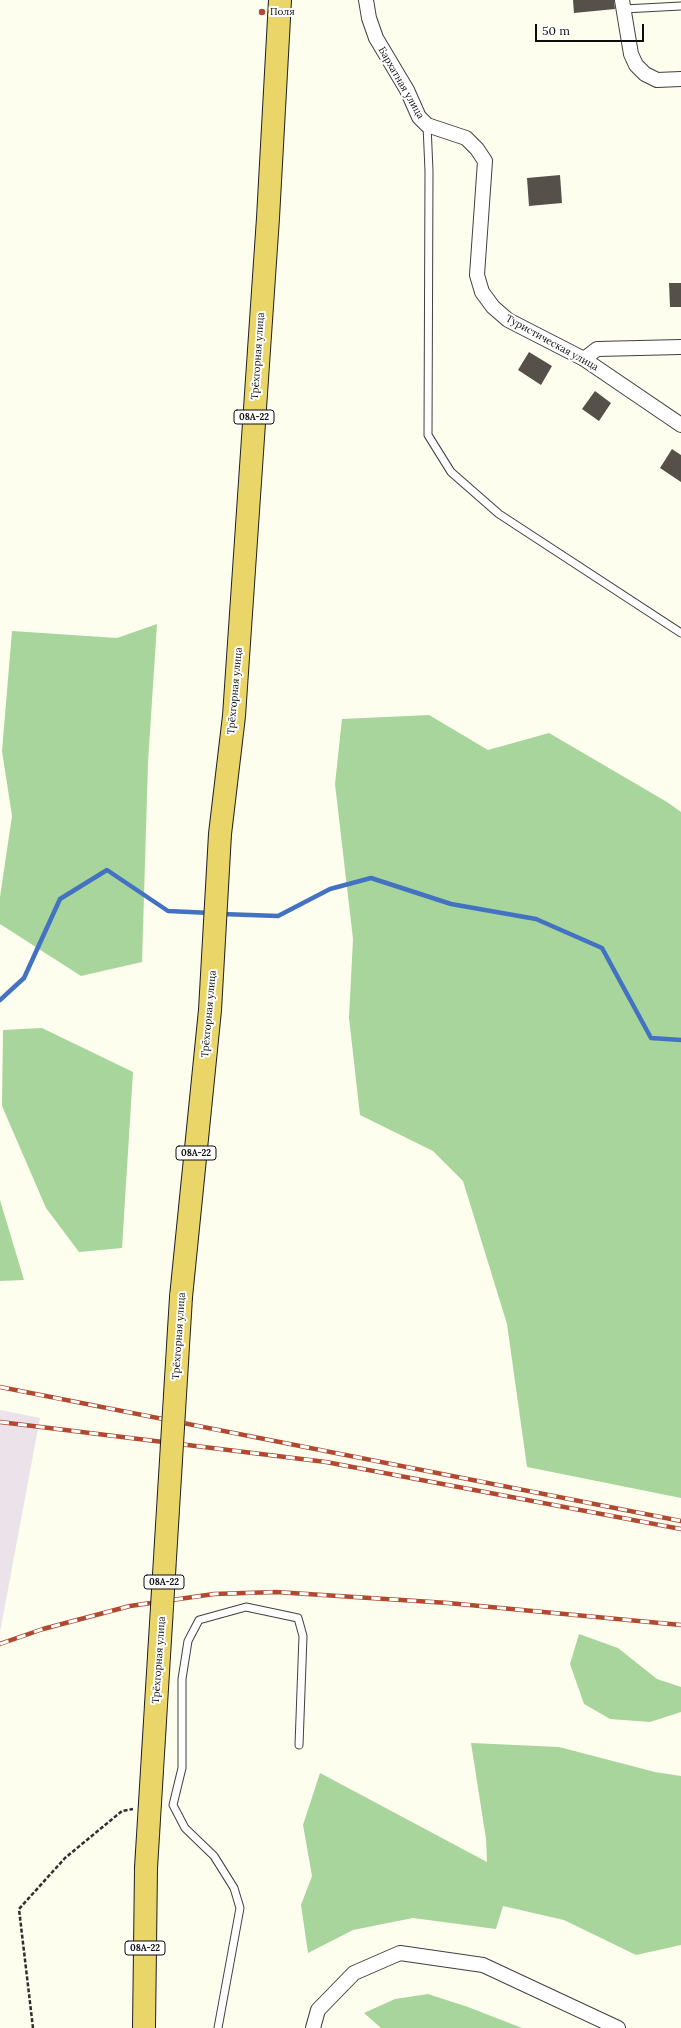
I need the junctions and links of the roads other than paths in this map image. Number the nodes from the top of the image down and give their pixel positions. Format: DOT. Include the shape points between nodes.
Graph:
graph roads {
  1 [pos="280,0"];
  2 [pos="366,0"];
  3 [pos="623,4"];
  4 [pos="681,6"];
  5 [pos="681,79"];
  6 [pos="427,125"];
  7 [pos="477,275"];
  8 [pos="681,347"];
  9 [pos="584,359"];
  10 [pos="681,425"];
  11 [pos="681,633"];
  12 [pos="299,1745"];
  13 [pos="144,2028"];
  14 [pos="218,2028"];
  15 [pos="313,2028"];
  16 [pos="618,2028"];
  1 -- 13 [label="highway, Трёхгорная улица / 08А-22, bridge" via="234,716 220,834 210,1010 181,1297 146,1868"];
  2 -- 6 [label="street, Бархатная улица" via="376,38 407,90 419,117"];
  3 -- 4 [label="lane"];
  3 -- 5 [label="street" via="631,54 636,65 645,74 657,80"];
  6 -- 7 [label="street, Бархатная улица" via="466,138 485,161"];
  6 -- 11 [label="lane" via="428,435 451,472 499,514"];
  7 -- 9 [label="street, Туристическая улица" via="482,292 493,307 508,320"];
  8 -- 9 [label="street" via="597,349"];
  9 -- 10 [label="street, Туристическая улица"];
  12 -- 14 [label="lane" via="304,1636 298,1618 246,1607 200,1620 188,1641 184,1672 182,1768 173,1805 185,1828 214,1856 234,1888 240,1908"];
  15 -- 16 [label="street" via="318,2010 354,1973 400,1953 483,1965"];
}
